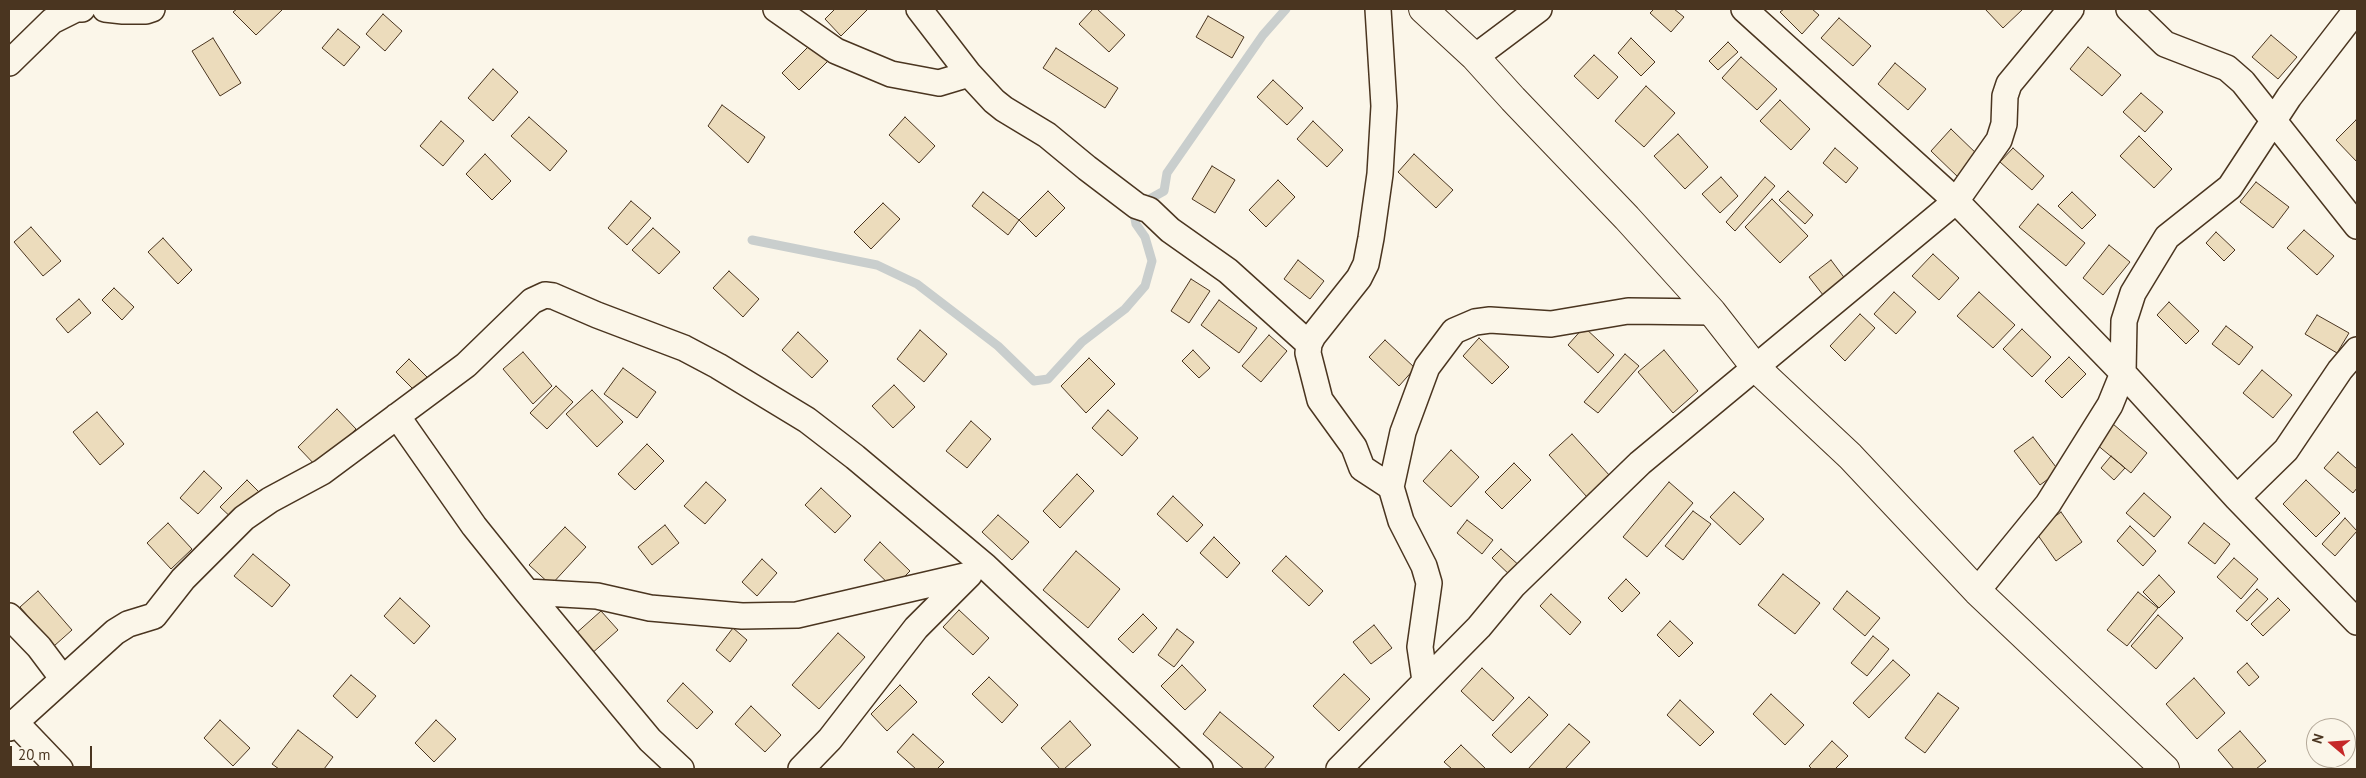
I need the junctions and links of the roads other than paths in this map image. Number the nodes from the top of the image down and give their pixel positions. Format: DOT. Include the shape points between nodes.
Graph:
graph roads {
  1 [pos="82,9"];
  2 [pos="116,9"];
  3 [pos="152,9"];
  4 [pos="776,9"];
  5 [pos="919,9"];
  6 [pos="1378,9"];
  7 [pos="1423,9"];
  8 [pos="1539,9"];
  9 [pos="1744,9"];
  10 [pos="2072,9"];
  11 [pos="2129,9"];
  12 [pos="2357,9"];
  13 [pos="1476,57"];
  14 [pos="9,63"];
  15 [pos="969,74"];
  16 [pos="2274,122"];
  17 [pos="1956,201"];
  18 [pos="2357,226"];
  19 [pos="1712,312"];
  20 [pos="1309,344"];
  21 [pos="2357,350"];
  22 [pos="1755,367"];
  23 [pos="2123,373"];
  24 [pos="397,416"];
  25 [pos="1391,487"];
  26 [pos="2237,498"];
  27 [pos="977,570"];
  28 [pos="1977,591"];
  29 [pos="527,592"];
  30 [pos="9,616"];
  31 [pos="2357,622"];
  32 [pos="63,679"];
  33 [pos="1426,681"];
  34 [pos="12,725"];
  35 [pos="60,769"];
  36 [pos="681,769"];
  37 [pos="801,769"];
  38 [pos="1200,769"];
  39 [pos="1339,769"];
  40 [pos="2165,769"];
  1 -- 14 [label="street" via="52,21"];
  2 -- 3 [label="street"];
  4 -- 15 [label="street" via="836,51 891,74 939,83"];
  5 -- 15 [label="street"];
  6 -- 20 [label="street" via="1384,106 1380,174 1366,264"];
  7 -- 13 [label="highway"];
  8 -- 13 [label="street"];
  9 -- 17 [label="street"];
  10 -- 17 [label="street" via="2009,84 1999,140"];
  11 -- 16 [label="street" via="2165,44 2227,68 2243,82"];
  12 -- 16 [label="street"];
  13 -- 19 [label="highway"];
  15 -- 20 [label="street" via="1004,109 1047,135 1137,206 1149,210 1170,230 1228,271"];
  16 -- 18 [label="street"];
  16 -- 23 [label="street" via="2230,187 2167,237 2133,293 2124,321"];
  17 -- 22 [label="street"];
  17 -- 23 [label="street"];
  19 -- 22 [label="highway"];
  19 -- 25 [label="street" via="1628,311 1551,324 1490,320 1454,331 1427,367 1403,432"];
  20 -- 25 [label="street" via="1308,353 1320,400 1354,447 1362,468"];
  21 -- 26 [label="street" via="2286,450"];
  22 -- 28 [label="highway" via="1850,456"];
  22 -- 33 [label="street" via="1633,470 1513,586 1479,627"];
  23 -- 26 [label="street"];
  23 -- 28 [label="street" via="2110,405 2048,504"];
  24 -- 27 [label="street" via="466,365 532,301 545,295 553,296 684,348 807,420 855,457"];
  24 -- 29 [label="street" via="474,526"];
  24 -- 32 [label="street" via="322,472 244,518 183,579 154,616 115,632"];
  25 -- 33 [label="street" via="1401,521 1429,583 1420,635"];
  26 -- 31 [label="street"];
  27 -- 29 [label="street" via="798,615 742,616 650,608 597,596"];
  27 -- 37 [label="street" via="916,628 830,739"];
  27 -- 38 [label="street"];
  28 -- 40 [label="highway"];
  29 -- 36 [label="street" via="650,740"];
  30 -- 32 [label="street" via="39,647"];
  32 -- 34 [label="street"];
  33 -- 39 [label="street"];
  34 -- 35 [label="street"];
}
